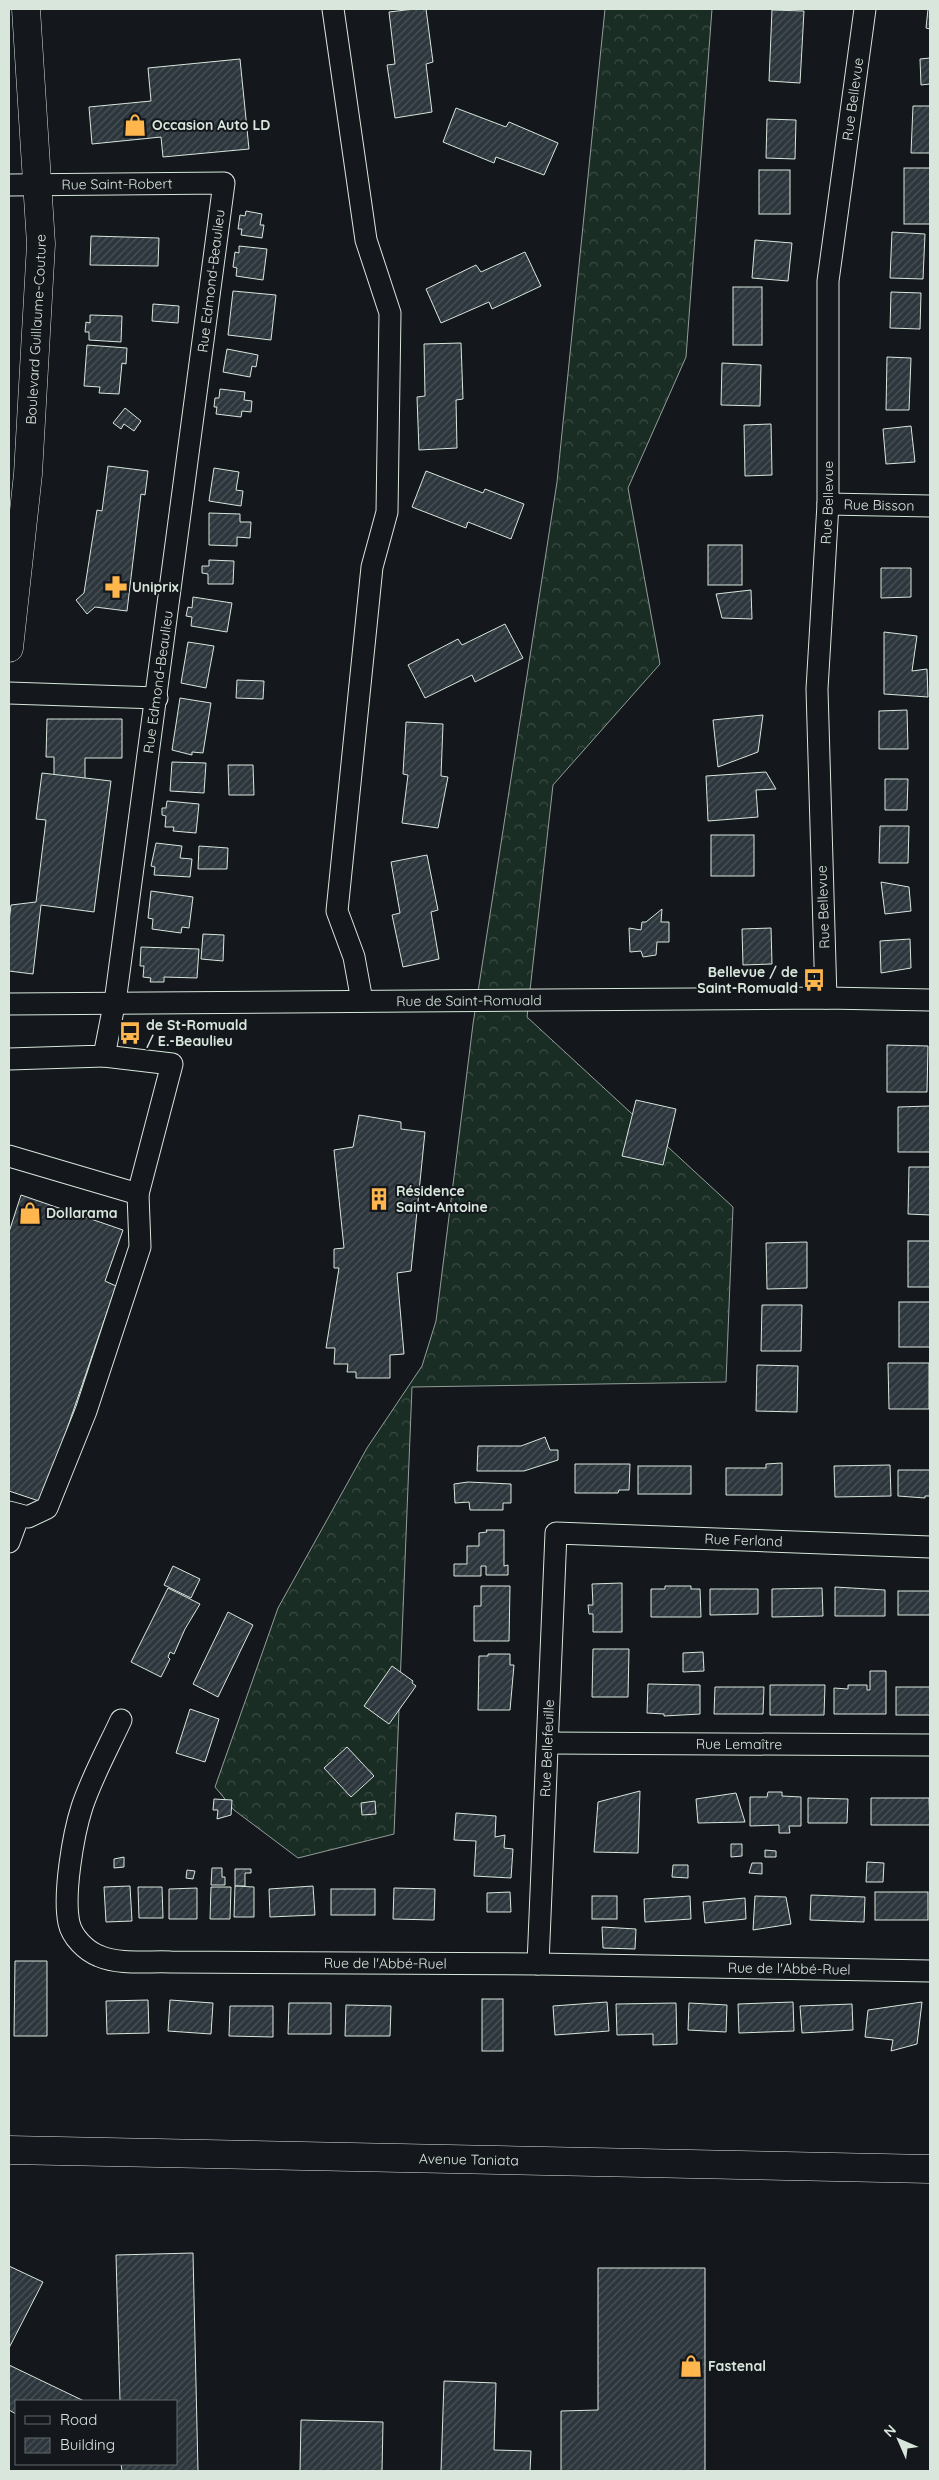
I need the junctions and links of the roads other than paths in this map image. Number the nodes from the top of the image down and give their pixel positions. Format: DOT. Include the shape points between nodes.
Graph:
graph roads {
  1 [pos="26,9"];
  2 [pos="333,9"];
  3 [pos="865,9"];
  4 [pos="38,184"];
  5 [pos="224,184"];
  6 [pos="9,185"];
  7 [pos="828,504"];
  8 [pos="930,506"];
  9 [pos="9,648"];
  10 [pos="9,692"];
  11 [pos="156,698"];
  12 [pos="826,998"];
  13 [pos="930,1000"];
  14 [pos="362,1001"];
  15 [pos="115,1003"];
  16 [pos="9,1004"];
  17 [pos="104,1056"];
  18 [pos="9,1059"];
  19 [pos="9,1156"];
  20 [pos="138,1194"];
  21 [pos="14,1513"];
  22 [pos="556,1533"];
  23 [pos="9,1542"];
  24 [pos="930,1547"];
  25 [pos="121,1720"];
  26 [pos="548,1743"];
  27 [pos="930,1745"];
  28 [pos="538,1964"];
  29 [pos="930,1971"];
  30 [pos="9,2150"];
  31 [pos="930,2169"];
  1 -- 4 [label="main road, Boulevard Guillaume-Couture"];
  2 -- 14 [label="street" via="366,240 390,312 387,512 372,567 337,911 354,957"];
  3 -- 7 [label="street, Rue Bellevue" via="828,281"];
  4 -- 5 [label="street, Rue Saint-Robert"];
  4 -- 6 [label="street, Rue Saint-Robert"];
  4 -- 9 [label="main road, Boulevard Guillaume-Couture" via="41,244 28,474"];
  5 -- 11 [label="street, Rue Edmond-Beaulieu"];
  7 -- 8 [label="street, Rue Bisson"];
  7 -- 12 [label="street, Rue Bellevue" via="817,689"];
  10 -- 11 [label="street"];
  11 -- 15 [label="street, Rue Edmond-Beaulieu"];
  12 -- 13 [label="street, Rue de Saint-Romuald"];
  12 -- 14 [label="street, Rue de Saint-Romuald"];
  14 -- 15 [label="street, Rue de Saint-Romuald"];
  15 -- 16 [label="street, Rue de Saint-Romuald"];
  15 -- 17 [label="street, Rue Edmond-Beaulieu"];
  17 -- 18 [label="street"];
  17 -- 20 [label="street" via="172,1064"];
  19 -- 20 [label="street"];
  20 -- 21 [label="street" via="140,1247 86,1411 47,1508 28,1517"];
  21 -- 23 [label="street"];
  22 -- 24 [label="street, Rue Ferland"];
  22 -- 26 [label="street, Rue Bellefeuille"];
  25 -- 28 [label="street, Rue de l'Abbé-Ruel" via="83,1805 70,1873 69,1924 89,1951 100,1957 127,1961"];
  26 -- 27 [label="street, Rue Lemaître"];
  26 -- 28 [label="street, Rue Bellefeuille"];
  28 -- 29 [label="street, Rue de l'Abbé-Ruel"];
  30 -- 31 [label="main road, Avenue Taniata"];
}
